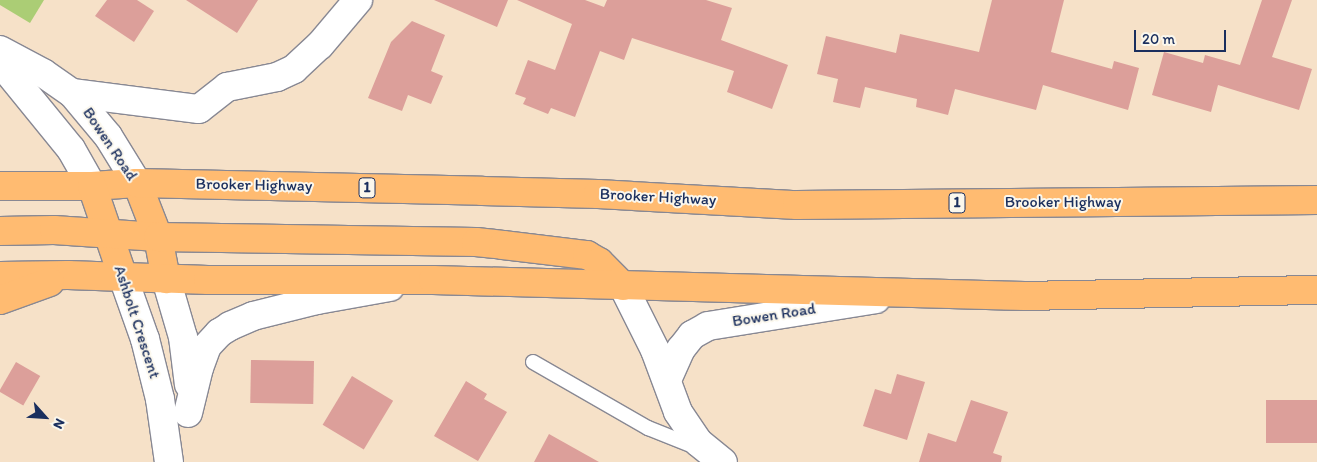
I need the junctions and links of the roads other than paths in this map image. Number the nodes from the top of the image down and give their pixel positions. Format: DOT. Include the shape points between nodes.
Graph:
graph roads {
  1 [pos="358,0"];
  2 [pos="0,50"];
  3 [pos="0,62"];
  4 [pos="0,67"];
  5 [pos="0,89"];
  6 [pos="72,92"];
  7 [pos="137,183"];
  8 [pos="0,186"];
  9 [pos="92,186"];
  10 [pos="1317,200"];
  11 [pos="0,231"];
  12 [pos="108,234"];
  13 [pos="158,237"];
  14 [pos="68,275"];
  15 [pos="0,276"];
  16 [pos="122,277"];
  17 [pos="166,279"];
  18 [pos="433,280"];
  19 [pos="623,286"];
  20 [pos="1317,290"];
  21 [pos="909,293"];
  22 [pos="0,300"];
  23 [pos="533,362"];
  24 [pos="666,380"];
  25 [pos="188,413"];
  26 [pos="716,457"];
  27 [pos="168,462"];
  28 [pos="177,462"];
  1 -- 6 [label="street" via="320,45 294,69 277,77 227,87 199,109"];
  2 -- 6 [label="street, Bowen Road"];
  3 -- 9 [label="street" via="72,149"];
  4 -- 5 [label="street"];
  6 -- 7 [label="street, Bowen Road" via="108,136"];
  7 -- 9 [label="highway, Brooker Highway / 1"];
  7 -- 10 [label="highway, Brooker Highway / 1" via="598,194 797,204"];
  7 -- 13 [label="highway, Bowen Road"];
  8 -- 9 [label="highway, Brooker Highway / 1"];
  9 -- 12 [label="highway, Ashbolt Crescent"];
  11 -- 12 [label="highway"];
  12 -- 13 [label="highway"];
  12 -- 16 [label="highway, Ashbolt Crescent"];
  13 -- 17 [label="highway, Bowen Road"];
  13 -- 19 [label="highway" via="476,242 540,248 593,258"];
  14 -- 15 [label="highway"];
  14 -- 16 [label="highway"];
  14 -- 22 [label="highway"];
  16 -- 17 [label="highway"];
  16 -- 27 [label="street, Ashbolt Crescent" via="146,339 160,399"];
  17 -- 18 [label="highway"];
  17 -- 25 [label="street" via="187,352"];
  18 -- 19 [label="highway"];
  18 -- 25 [label="street" via="317,300 238,321 219,333 208,346"];
  19 -- 21 [label="highway"];
  19 -- 24 [label="street"];
  20 -- 21 [label="highway" via="1025,296"];
  21 -- 24 [label="street, Bowen Road" via="708,326 686,342"];
  23 -- 26 [label="lane" via="648,428"];
  24 -- 26 [label="street" via="688,429"];
  25 -- 28 [label="street"];
}
